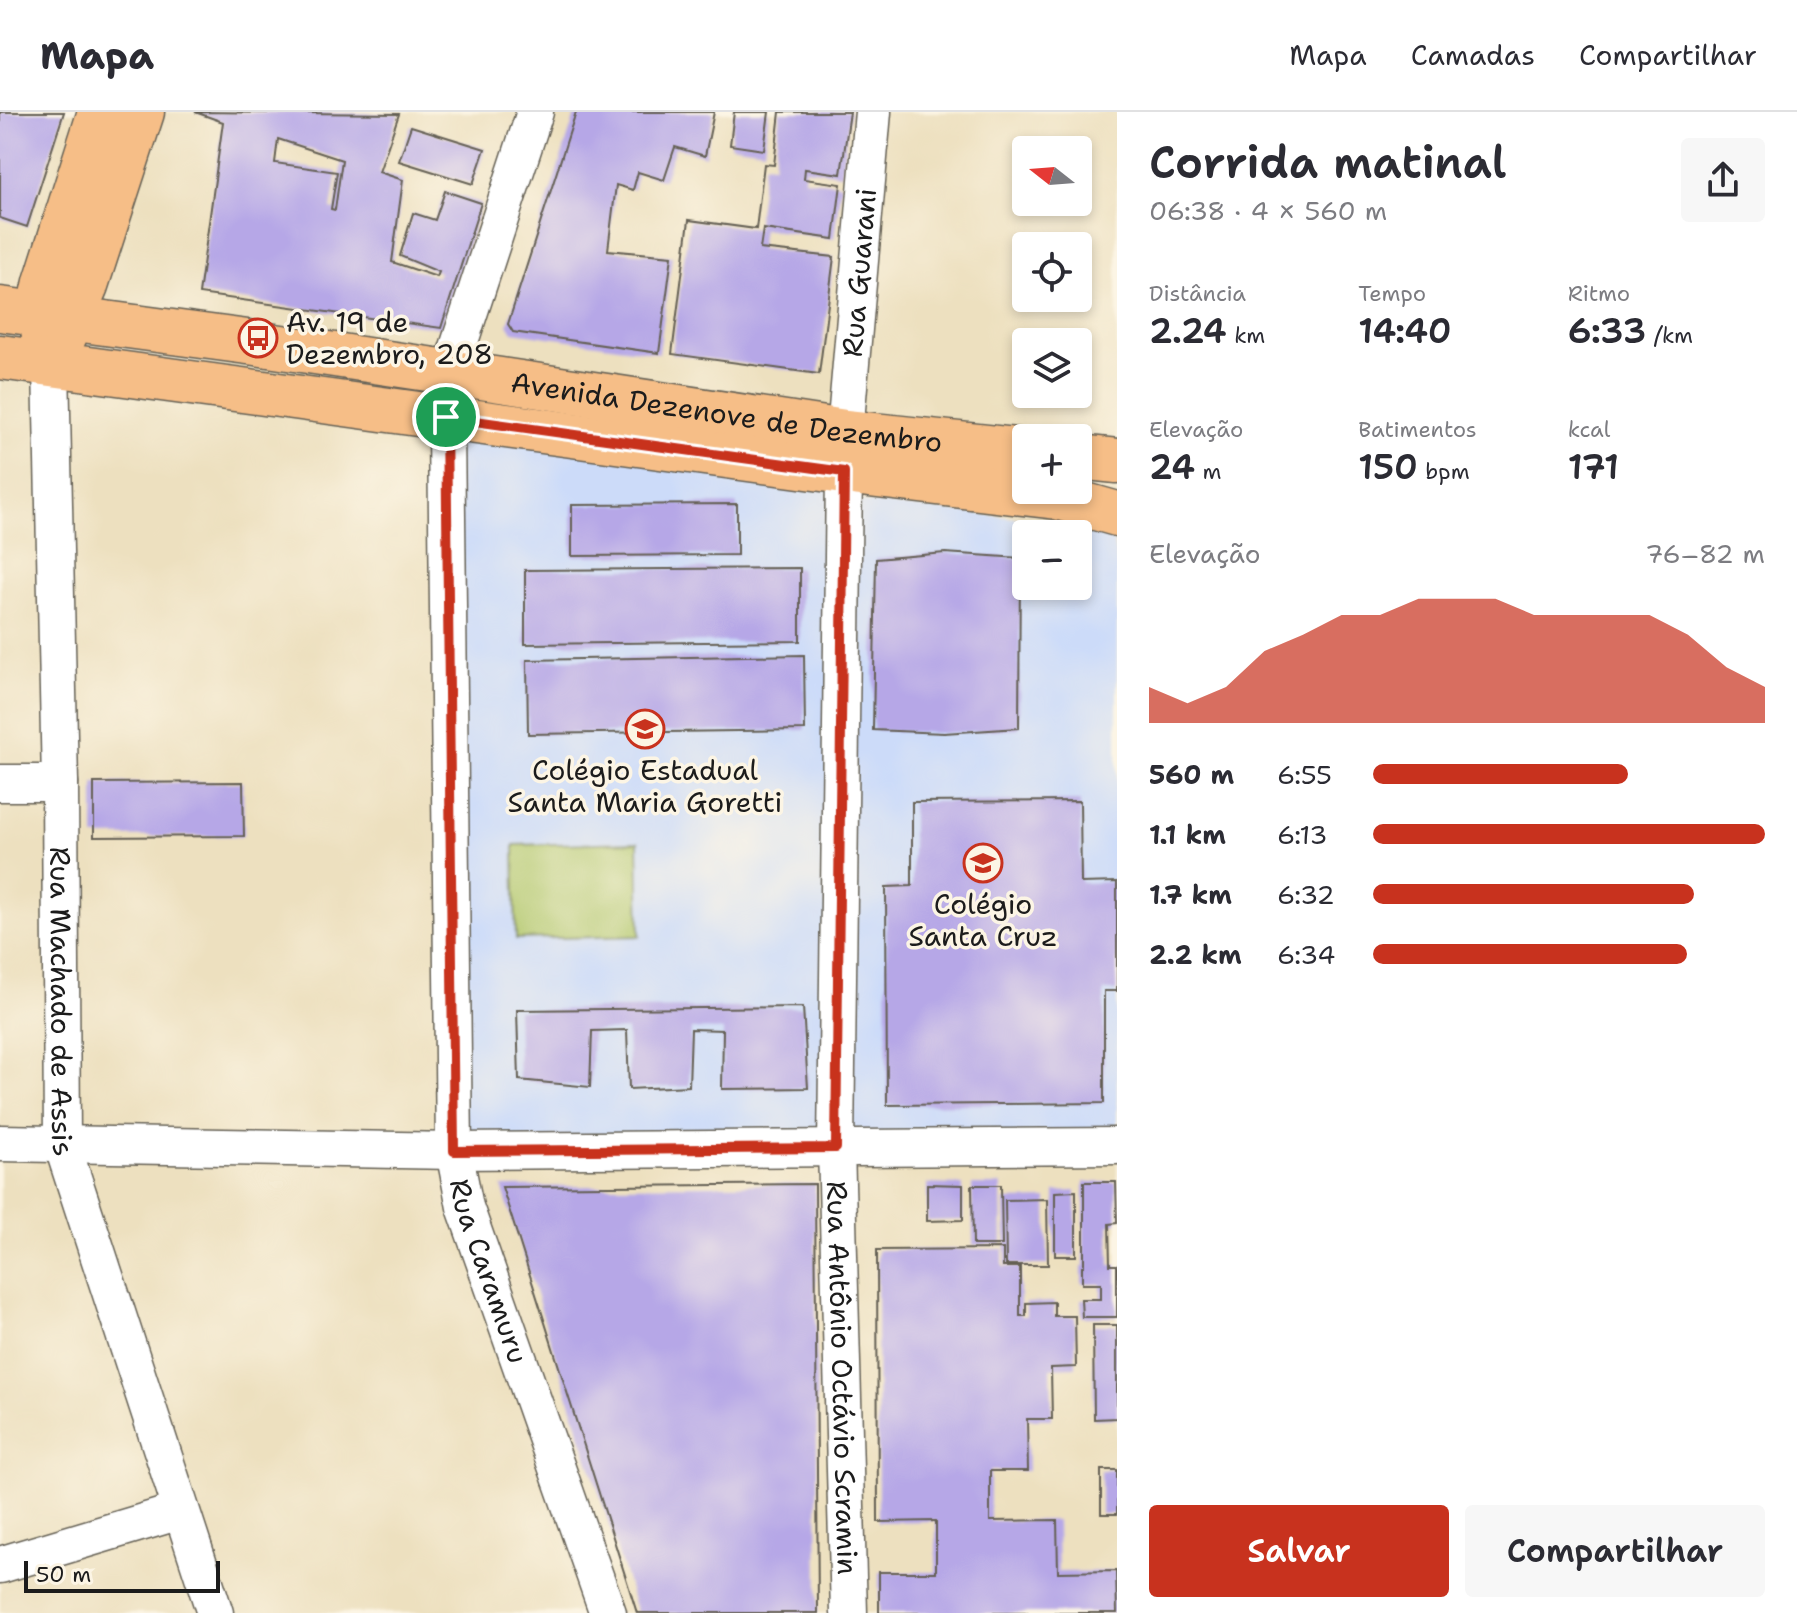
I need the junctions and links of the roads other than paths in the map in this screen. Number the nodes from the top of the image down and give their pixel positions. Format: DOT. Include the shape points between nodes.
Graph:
graph roads {
  1 [pos="100,112"];
  2 [pos="142,112"];
  3 [pos="535,112"];
  4 [pos="873,112"];
  5 [pos="38,314"];
  6 [pos="0,357"];
  7 [pos="51,365"];
  8 [pos="450,372"];
  9 [pos="446,417"];
  10 [pos="1012,451"];
  11 [pos="845,452"];
  12 [pos="1092,458"];
  13 [pos="1117,461"];
  14 [pos="1117,514"];
  15 [pos="0,783"];
  16 [pos="60,783"];
  17 [pos="0,1143"];
  18 [pos="62,1144"];
  19 [pos="1117,1146"];
  20 [pos="836,1148"];
  21 [pos="454,1151"];
  22 [pos="180,1511"];
  23 [pos="0,1565"];
  24 [pos="215,1613"];
  25 [pos="608,1613"];
  26 [pos="849,1613"];
  1 -- 5 [label="main road"];
  2 -- 5 [label="main road"];
  3 -- 8 [label="street, Rua Caramuru"];
  4 -- 11 [label="street, Rua Guarani"];
  5 -- 7 [label="main road"];
  5 -- 8 [label="main road, Avenida Dezenove de Dezembro"];
  6 -- 7 [label="main road, Avenida Dezenove de Dezembro"];
  7 -- 9 [label="main road, Avenida Dezenove de Dezembro"];
  7 -- 16 [label="street, Rua Machado de Assis"];
  8 -- 9 [label="street, Rua Caramuru"];
  8 -- 11 [label="main road, Avenida Dezenove de Dezembro"];
  9 -- 11 [label="main road, Avenida Dezenove de Dezembro"];
  9 -- 21 [label="street, Rua Caramuru"];
  10 -- 11 [label="main road, Avenida Dezenove de Dezembro"];
  11 -- 14 [label="main road, Avenida Dezenove de Dezembro"];
  11 -- 20 [label="street, Rua Antônio Octávio Scramin"];
  12 -- 13 [label="main road"];
  15 -- 16 [label="street"];
  16 -- 18 [label="street, Rua Machado de Assis"];
  17 -- 18 [label="street"];
  18 -- 21 [label="street"];
  18 -- 22 [label="street, Rua Machado de Assis"];
  19 -- 20 [label="street"];
  20 -- 21 [label="street"];
  20 -- 26 [label="street, Rua Antônio Octávio Scramin"];
  21 -- 25 [label="street, Rua Caramuru" via="465,1207"];
  22 -- 23 [label="street"];
  22 -- 24 [label="street, Rua Machado de Assis"];
}
